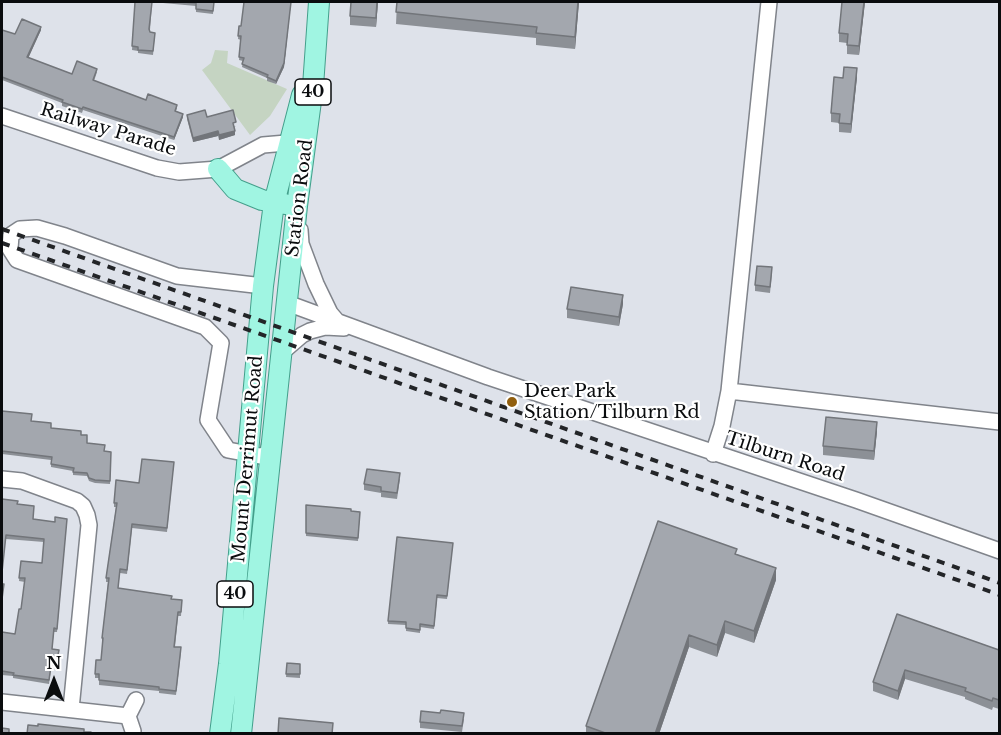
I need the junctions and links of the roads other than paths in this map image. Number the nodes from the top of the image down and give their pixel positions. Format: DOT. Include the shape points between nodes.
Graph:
graph roads {
  1 [pos="320,2"];
  2 [pos="769,2"];
  3 [pos="2,116"];
  4 [pos="297,142"];
  5 [pos="218,169"];
  6 [pos="274,203"];
  7 [pos="297,206"];
  8 [pos="263,286"];
  9 [pos="287,303"];
  10 [pos="336,320"];
  11 [pos="261,328"];
  12 [pos="359,329"];
  13 [pos="281,353"];
  14 [pos="729,391"];
  15 [pos="999,422"];
  16 [pos="273,423"];
  17 [pos="247,453"];
  18 [pos="713,454"];
  19 [pos="2,478"];
  20 [pos="240,542"];
  21 [pos="261,544"];
  22 [pos="999,551"];
  23 [pos="136,700"];
  24 [pos="2,702"];
  25 [pos="70,709"];
  26 [pos="128,716"];
  27 [pos="133,731"];
  28 [pos="220,734"];
  29 [pos="241,734"];
  1 -- 4 [label="main road, Station Road / 40" via="314,86"];
  2 -- 14 [label="street"];
  3 -- 5 [label="street, Railway Parade" via="157,168 179,172"];
  4 -- 5 [label="street, Railway Parade" via="263,145"];
  4 -- 6 [label="main road, Station Road / 40"];
  4 -- 7 [label="main road, Station Road / 40"];
  5 -- 6 [label="main road" via="235,189"];
  6 -- 7 [label="main road"];
  6 -- 8 [label="main road, Station Road / 40"];
  7 -- 9 [label="main road, Station Road / 40"];
  7 -- 10 [label="street" via="306,260"];
  8 -- 9 [label="main road"];
  8 -- 11 [label="main road, Station Road / 40"];
  8 -- 17 [label="street" via="177,276 36,228 20,229 11,235 9,249 17,260 205,327 221,343 208,420 228,450"];
  9 -- 10 [label="street, Tilburn Road"];
  9 -- 11 [label="main road" via="271,308"];
  9 -- 13 [label="main road, Station Road / 40"];
  10 -- 12 [label="street, Tilburn Road"];
  11 -- 17 [label="main road, Mount Derrimut Road / 40"];
  12 -- 13 [label="street" via="325,327 310,331"];
  12 -- 18 [label="street, Tilburn Road"];
  13 -- 16 [label="main road, Mount Derrimut Road / 40"];
  14 -- 15 [label="street"];
  14 -- 18 [label="street"];
  16 -- 17 [label="street" via="268,454"];
  16 -- 21 [label="main road, Mount Derrimut Road / 40"];
  17 -- 20 [label="main road, Mount Derrimut Road / 40"];
  18 -- 22 [label="street, Tilburn Road"];
  19 -- 25 [label="street" via="77,501 87,515"];
  20 -- 21 [label="main road"];
  20 -- 28 [label="main road, Mount Derrimut Road / 40"];
  21 -- 29 [label="main road, Mount Derrimut Road / 40"];
  23 -- 26 [label="street"];
  24 -- 25 [label="street"];
  25 -- 26 [label="street"];
  26 -- 27 [label="street"];
}
